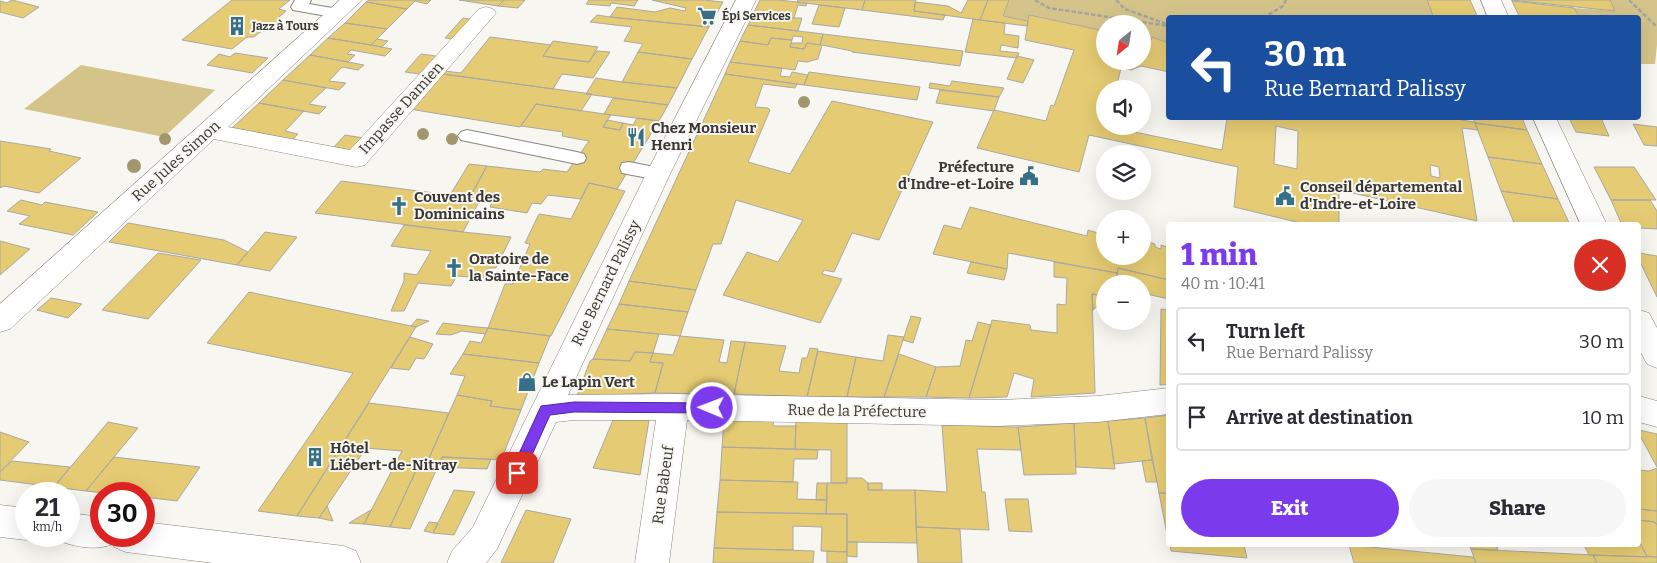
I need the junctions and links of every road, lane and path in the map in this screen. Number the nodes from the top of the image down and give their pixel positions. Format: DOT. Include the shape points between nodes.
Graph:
graph roads {
  1 [pos="303,0"];
  2 [pos="746,0"];
  3 [pos="1035,0"];
  4 [pos="1116,0"];
  5 [pos="1286,0"];
  6 [pos="1491,0"];
  7 [pos="1629,0"];
  8 [pos="345,7"];
  9 [pos="486,13"];
  10 [pos="1268,15"];
  11 [pos="1498,15"];
  12 [pos="1166,25"];
  13 [pos="1166,26"];
  14 [pos="1657,27"];
  15 [pos="1546,120"];
  16 [pos="210,131"];
  17 [pos="467,136"];
  18 [pos="577,158"];
  19 [pos="630,168"];
  20 [pos="658,174"];
  21 [pos="1593,222"];
  22 [pos="0,322"];
  23 [pos="1166,401"];
  24 [pos="673,408"];
  25 [pos="546,410"];
  26 [pos="1641,410"];
  27 [pos="1657,414"];
  28 [pos="0,521"];
  29 [pos="15,523"];
  30 [pos="155,540"];
  31 [pos="344,563"];
  32 [pos="464,563"];
  33 [pos="652,563"];
  1 -- 8 [label="lane" via="299,7"];
  2 -- 20 [label="street, Rue Bernard Palissy"];
  3 -- 13 [label="path" via="1048,8"];
  4 -- 12 [label="path" via="1125,9"];
  5 -- 10 [label="path" via="1283,6"];
  6 -- 11 [label="street"];
  7 -- 14 [label="path"];
  8 -- 16 [label="street, Rue Jules Simon"];
  9 -- 16 [label="street, Impasse Damien" via="356,159"];
  15 -- 21 [label="street"];
  16 -- 22 [label="street, Rue Jules Simon"];
  17 -- 18 [label="lane"];
  19 -- 20 [label="lane"];
  20 -- 25 [label="street, Rue Bernard Palissy"];
  23 -- 24 [label="street, Rue de la Préfecture" via="1098,409 998,413"];
  24 -- 25 [label="street, Rue de la Préfecture" via="574,407"];
  24 -- 33 [label="street, Rue Babeuf"];
  25 -- 32 [label="street, Rue Bernard Palissy" via="485,538"];
  26 -- 27 [label="street"];
  28 -- 29 [label="street"];
  30 -- 31 [label="street"];
}
